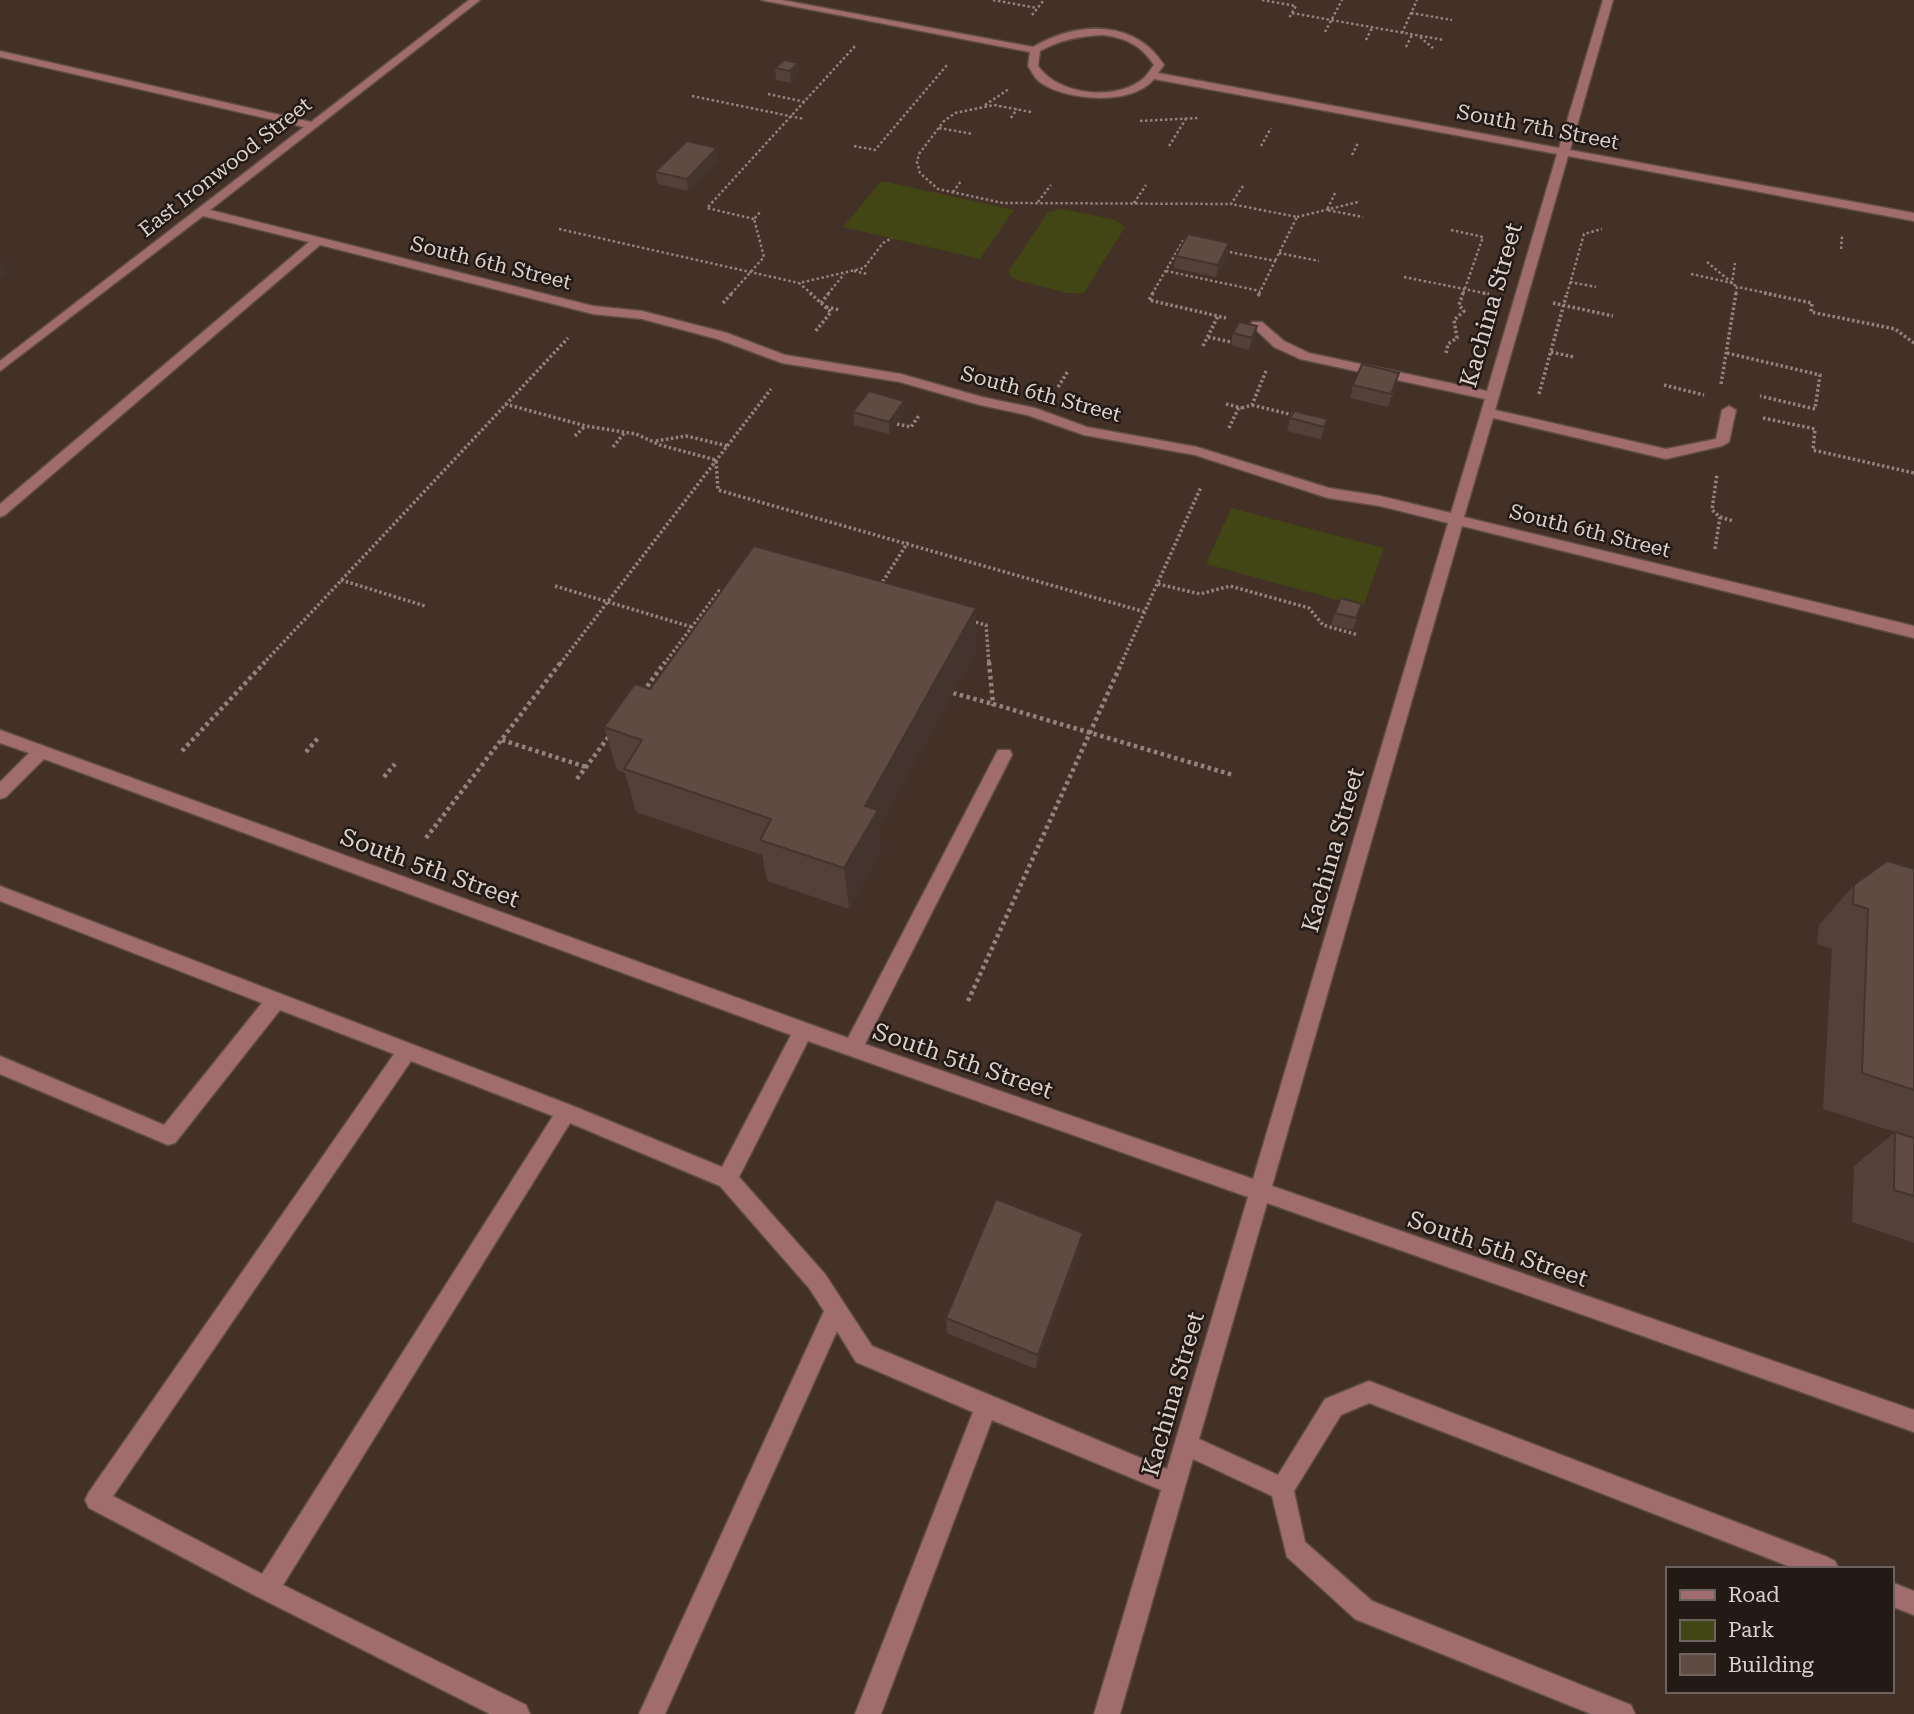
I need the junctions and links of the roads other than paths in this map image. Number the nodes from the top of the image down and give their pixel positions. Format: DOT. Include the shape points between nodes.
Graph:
graph roads {
  1 [pos="475,0"];
  2 [pos="766,0"];
  3 [pos="1608,0"];
  4 [pos="1035,50"];
  5 [pos="0,54"];
  6 [pos="1155,76"];
  7 [pos="311,125"];
  8 [pos="1564,151"];
  9 [pos="199,211"];
  10 [pos="1914,217"];
  11 [pos="318,241"];
  12 [pos="1251,323"];
  13 [pos="0,367"];
  14 [pos="1492,396"];
  15 [pos="1729,410"];
  16 [pos="1487,412"];
  17 [pos="0,512"];
  18 [pos="1454,520"];
  19 [pos="1914,632"];
  20 [pos="0,736"];
  21 [pos="42,751"];
  22 [pos="1004,755"];
  23 [pos="0,792"];
  24 [pos="0,893"];
  25 [pos="276,1000"];
  26 [pos="803,1031"];
  27 [pos="853,1048"];
  28 [pos="408,1050"];
  29 [pos="0,1065"];
  30 [pos="566,1112"];
  31 [pos="727,1178"];
  32 [pos="1259,1192"];
  33 [pos="836,1308"];
  34 [pos="986,1406"];
  35 [pos="1914,1421"];
  36 [pos="1185,1444"];
  37 [pos="1175,1484"];
  38 [pos="1282,1489"];
  39 [pos="1822,1567"];
  40 [pos="266,1588"];
  41 [pos="1893,1595"];
  42 [pos="1914,1603"];
  43 [pos="517,1714"];
  44 [pos="652,1714"];
  45 [pos="869,1714"];
  46 [pos="1107,1714"];
  47 [pos="1622,1714"];
  1 -- 7 [label="street, East Ironwood Street"];
  2 -- 4 [label="street" via="843,10"];
  3 -- 8 [label="street, Kachina Street"];
  4 -- 6 [label="street" via="1064,35 1127,37 1155,54 1159,65"];
  4 -- 6 [label="street" via="1032,69 1047,83 1071,92 1112,94 1146,84"];
  5 -- 7 [label="street"];
  6 -- 8 [label="street, South 7th Street"];
  7 -- 9 [label="street, East Ironwood Street"];
  8 -- 10 [label="street, South 7th Street"];
  8 -- 14 [label="street, Kachina Street"];
  9 -- 11 [label="street, South 6th Street"];
  9 -- 13 [label="street, East Ironwood Street"];
  11 -- 17 [label="street"];
  11 -- 18 [label="street, South 6th Street" via="601,310 642,314 782,359 901,378 1030,411 1084,431 1215,457 1328,493"];
  12 -- 14 [label="street" via="1290,351"];
  14 -- 16 [label="street, Kachina Street"];
  15 -- 16 [label="street" via="1722,442 1666,454"];
  16 -- 18 [label="street, Kachina Street"];
  18 -- 19 [label="street, South 6th Street"];
  18 -- 32 [label="street, Kachina Street"];
  20 -- 21 [label="street, South 5th Street"];
  21 -- 23 [label="street"];
  21 -- 26 [label="street, South 5th Street"];
  22 -- 27 [label="street"];
  24 -- 25 [label="street"];
  25 -- 28 [label="street"];
  25 -- 29 [label="street" via="168,1136"];
  26 -- 27 [label="street, South 5th Street"];
  26 -- 31 [label="street"];
  27 -- 32 [label="street, South 5th Street"];
  28 -- 30 [label="street"];
  28 -- 40 [label="street" via="97,1500"];
  30 -- 31 [label="street"];
  30 -- 40 [label="street"];
  31 -- 33 [label="street"];
  32 -- 35 [label="street, South 5th Street"];
  32 -- 36 [label="street, Kachina Street"];
  33 -- 34 [label="street" via="864,1353"];
  33 -- 44 [label="street"];
  34 -- 37 [label="street"];
  34 -- 45 [label="street"];
  36 -- 37 [label="street, Kachina Street"];
  36 -- 38 [label="street"];
  37 -- 46 [label="street, Kachina Street"];
  38 -- 39 [label="street" via="1333,1407 1369,1392"];
  38 -- 47 [label="street" via="1296,1549 1364,1610"];
  40 -- 43 [label="street"];
  41 -- 42 [label="street"];
}
